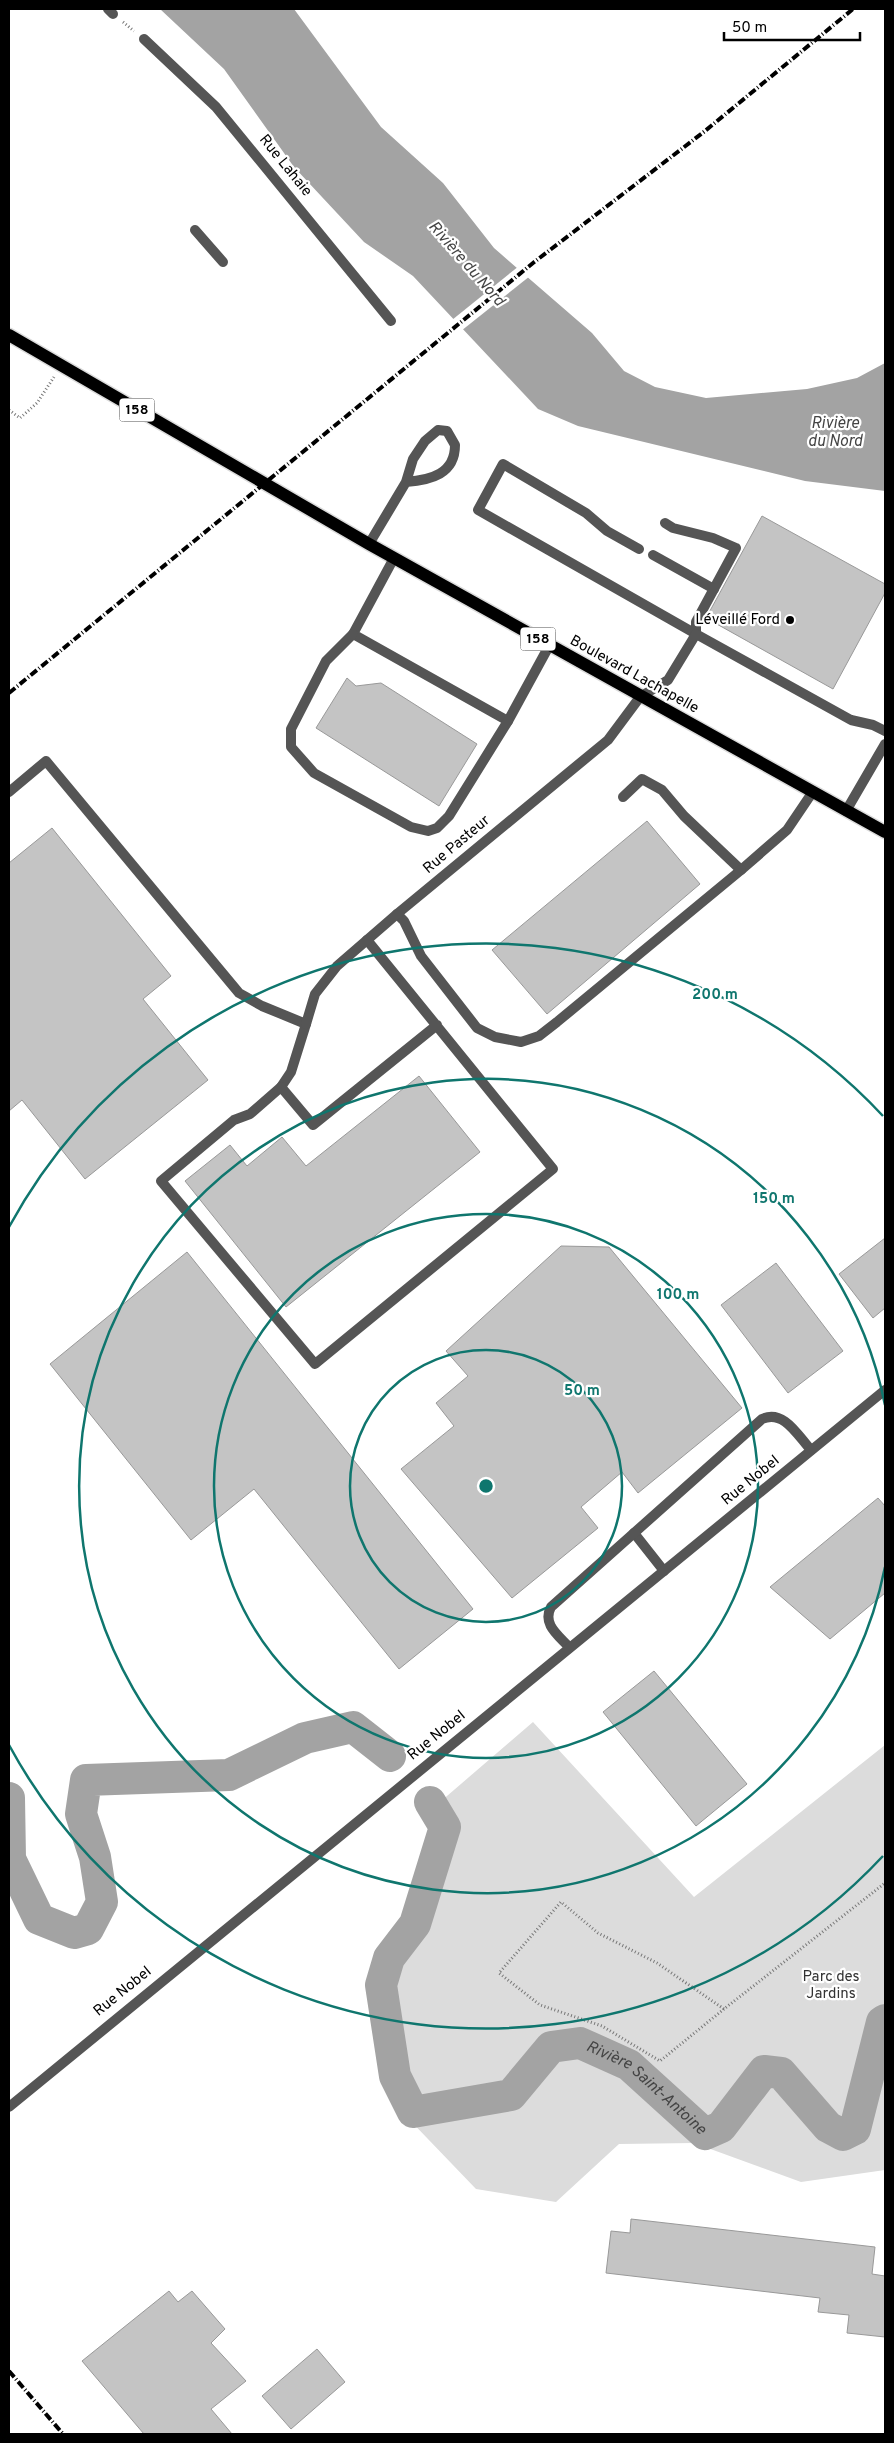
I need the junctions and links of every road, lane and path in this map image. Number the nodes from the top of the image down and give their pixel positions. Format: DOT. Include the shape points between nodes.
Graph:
graph roads {
  1 [pos="111,11"];
  2 [pos="144,39"];
  3 [pos="195,230"];
  4 [pos="223,262"];
  5 [pos="391,321"];
  6 [pos="9,335"];
  7 [pos="61,365"];
  8 [pos="9,410"];
  9 [pos="406,482"];
  10 [pos="665,523"];
  11 [pos="369,544"];
  12 [pos="639,549"];
  13 [pos="652,555"];
  14 [pos="394,558"];
  15 [pos="714,589"];
  16 [pos="353,634"];
  17 [pos="696,634"];
  18 [pos="549,646"];
  19 [pos="640,697"];
  20 [pos="508,721"];
  21 [pos="885,732"];
  22 [pos="885,744"];
  23 [pos="9,792"];
  24 [pos="812,793"];
  25 [pos="623,797"];
  26 [pos="846,811"];
  27 [pos="885,832"];
  28 [pos="741,870"];
  29 [pos="396,914"];
  30 [pos="367,940"];
  31 [pos="306,1024"];
  32 [pos="437,1025"];
  33 [pos="281,1087"];
  34 [pos="885,1390"];
  35 [pos="812,1450"];
  36 [pos="634,1533"];
  37 [pos="664,1571"];
  38 [pos="569,1647"];
  39 [pos="885,1883"];
  40 [pos="724,2009"];
  41 [pos="9,2107"];
  1 -- 2 [label="path"];
  2 -- 5 [label="street, Rue Lahaie" via="222,114"];
  3 -- 4 [label="street"];
  6 -- 7 [label="main road, 158"];
  7 -- 8 [label="path" via="31,409 20,418"];
  7 -- 11 [label="main road, Boulevard Lachapelle / 158"];
  9 -- 9 [label="street" via="436,477 451,464 455,445 447,431 438,430 425,441 413,459"];
  9 -- 11 [label="street"];
  10 -- 15 [label="street" via="736,548"];
  11 -- 14 [label="main road, Boulevard Lachapelle / 158"];
  12 -- 17 [label="street" via="503,464 478,510"];
  13 -- 15 [label="street"];
  14 -- 16 [label="street"];
  14 -- 18 [label="main road, Boulevard Lachapelle / 158"];
  15 -- 17 [label="street" via="696,622"];
  16 -- 20 [label="street"];
  16 -- 20 [label="street" via="326,661 291,729 289,740 295,754 324,780 411,827 428,831 444,824"];
  17 -- 19 [label="street" via="668,680"];
  17 -- 21 [label="street" via="851,720 873,725"];
  18 -- 19 [label="main road, Boulevard Lachapelle / 158"];
  18 -- 20 [label="street"];
  19 -- 24 [label="main road, Boulevard Lachapelle / 158"];
  19 -- 29 [label="street, Rue Pasteur" via="608,740"];
  22 -- 26 [label="street"];
  23 -- 31 [label="street" via="46,761 239,993"];
  24 -- 26 [label="main road, Boulevard Lachapelle / 158"];
  24 -- 28 [label="street" via="787,830"];
  25 -- 28 [label="street" via="642,779 662,790 684,816"];
  26 -- 27 [label="main road, Boulevard Lachapelle / 158"];
  28 -- 29 [label="street" via="557,1022 539,1036 521,1042 494,1037 477,1028 421,956 404,921"];
  29 -- 30 [label="street, Rue Pasteur"];
  30 -- 31 [label="street, Rue Pasteur" via="320,984"];
  30 -- 32 [label="street"];
  31 -- 33 [label="street, Rue Pasteur" via="291,1072"];
  32 -- 33 [label="street" via="313,1125"];
  32 -- 33 [label="street, Rue Pasteur" via="553,1169 315,1364 160,1181 234,1120 250,1114"];
  34 -- 35 [label="street, Rue Nobel"];
  35 -- 36 [label="street" via="784,1419 776,1416 762,1419"];
  35 -- 37 [label="street, Rue Nobel"];
  36 -- 37 [label="street"];
  36 -- 38 [label="street" via="547,1614 548,1623"];
  37 -- 38 [label="street, Rue Nobel"];
  38 -- 41 [label="street, Rue Nobel"];
  39 -- 40 [label="path"];
  40 -- 40 [label="path" via="657,1963 598,1933 561,1902 499,1973 540,2005 602,2026 660,2061"];
}
